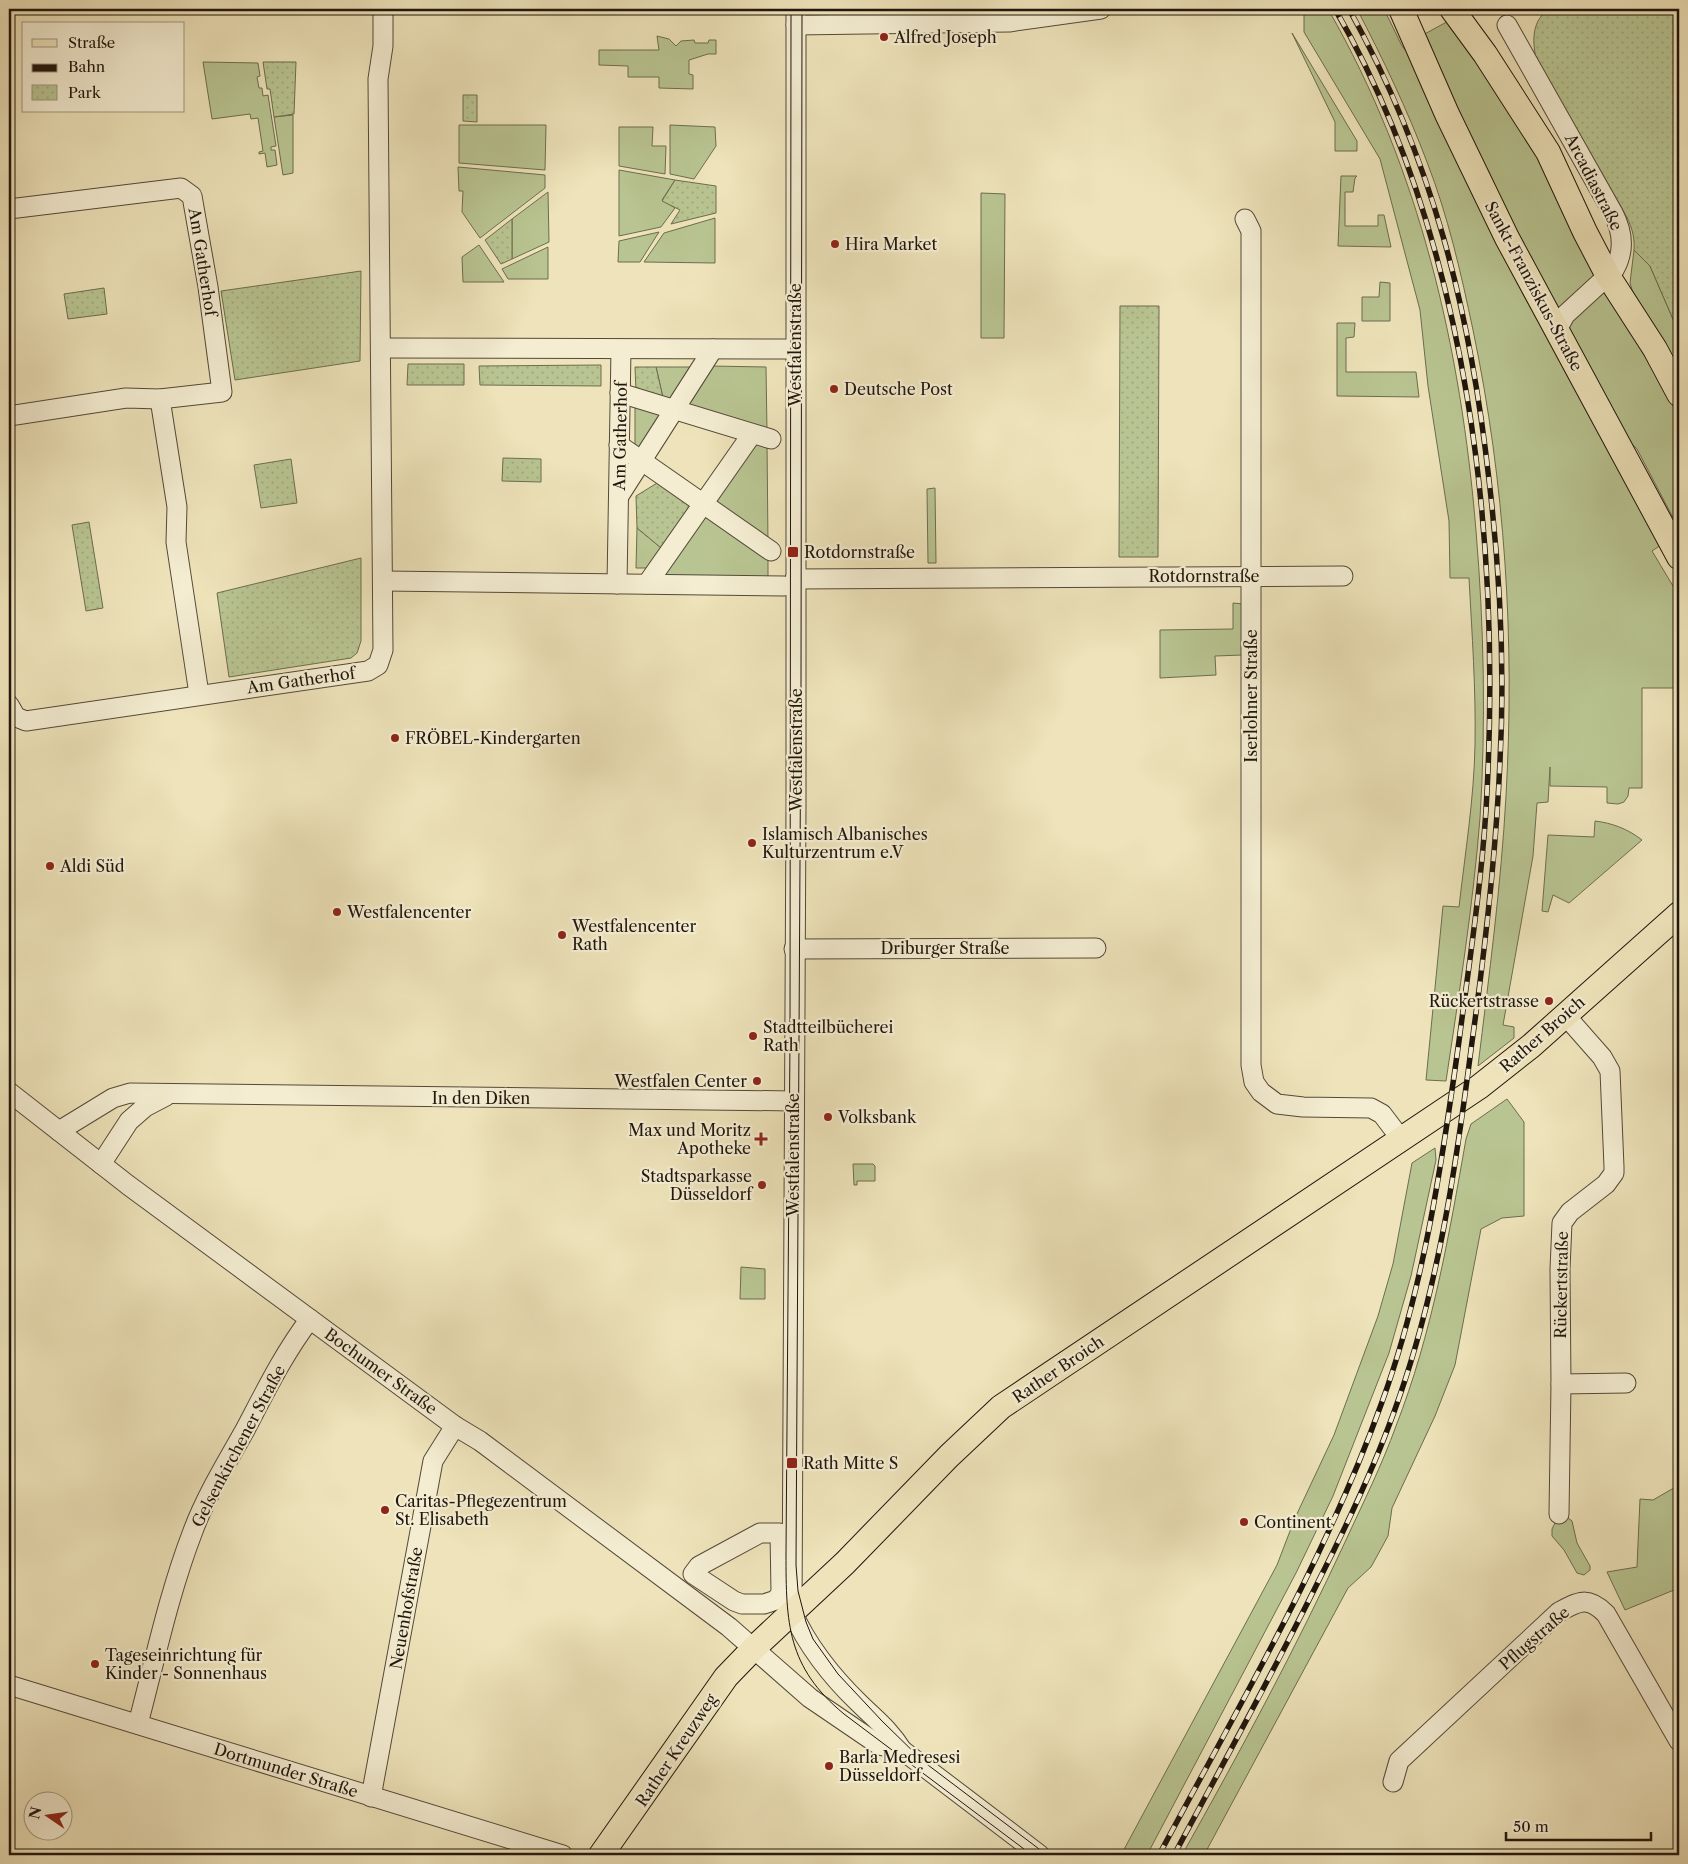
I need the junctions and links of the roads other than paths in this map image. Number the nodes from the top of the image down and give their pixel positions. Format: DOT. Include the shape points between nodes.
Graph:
graph roads {
  1 [pos="383,9"];
  2 [pos="1101,9"];
  3 [pos="1401,9"];
  4 [pos="1455,12"];
  5 [pos="796,17"];
  6 [pos="1507,24"];
  7 [pos="9,209"];
  8 [pos="1245,219"];
  9 [pos="1608,276"];
  10 [pos="1557,330"];
  11 [pos="381,348"];
  12 [pos="621,349"];
  13 [pos="713,349"];
  14 [pos="795,349"];
  15 [pos="620,393"];
  16 [pos="1679,394"];
  17 [pos="160,399"];
  18 [pos="674,410"];
  19 [pos="9,416"];
  20 [pos="752,434"];
  21 [pos="770,439"];
  22 [pos="619,445"];
  23 [pos="642,461"];
  24 [pos="618,497"];
  25 [pos="703,504"];
  26 [pos="771,551"];
  27 [pos="1679,557"];
  28 [pos="1251,576"];
  29 [pos="1343,576"];
  30 [pos="382,581"];
  31 [pos="790,583"];
  32 [pos="617,584"];
  33 [pos="646,584"];
  34 [pos="199,694"];
  35 [pos="9,705"];
  36 [pos="1678,917"];
  37 [pos="1096,948"];
  38 [pos="794,949"];
  39 [pos="1565,1015"];
  40 [pos="9,1092"];
  41 [pos="168,1095"];
  42 [pos="794,1101"];
  43 [pos="59,1131"];
  44 [pos="1401,1139"];
  45 [pos="101,1164"];
  46 [pos="310,1319"];
  47 [pos="1626,1383"];
  48 [pos="1561,1384"];
  49 [pos="455,1426"];
  50 [pos="1559,1514"];
  51 [pos="693,1574"];
  52 [pos="792,1611"];
  53 [pos="754,1648"];
  54 [pos="9,1684"];
  55 [pos="138,1724"];
  56 [pos="1679,1741"];
  57 [pos="902,1750"];
  58 [pos="1393,1782"];
  59 [pos="371,1796"];
  60 [pos="563,1855"];
  61 [pos="601,1855"];
  62 [pos="1040,1855"];
  1 -- 11 [label="street, Am Gatherhof" via="383,46 378,79"];
  2 -- 5 [label="street" via="1009,22"];
  3 -- 10 [label="main road, Sankt-Franziskus-Straße" via="1491,205"];
  4 -- 9 [label="main road" via="1548,152"];
  5 -- 14 [label="street, Westfalenstraße"];
  6 -- 9 [label="street, Arcadiastraße" via="1618,223 1621,253 1619,262"];
  7 -- 17 [label="street, Am Gatherhof" via="181,188 192,196 222,392"];
  8 -- 28 [label="street, Iserlohner Straße" via="1251,231"];
  9 -- 10 [label="street, Arcadiastraße" via="1566,315"];
  9 -- 16 [label="main road" via="1655,349"];
  10 -- 27 [label="main road, Sankt-Franziskus-Straße"];
  11 -- 12 [label="street"];
  11 -- 30 [label="street, Am Gatherhof"];
  12 -- 13 [label="street"];
  12 -- 15 [label="street, Am Gatherhof"];
  13 -- 14 [label="street"];
  13 -- 18 [label="street"];
  14 -- 31 [label="street, Westfalenstraße"];
  15 -- 18 [label="street"];
  15 -- 22 [label="street, Am Gatherhof"];
  17 -- 19 [label="street, Am Gatherhof" via="126,398"];
  17 -- 34 [label="street" via="177,507 176,542"];
  18 -- 20 [label="street"];
  18 -- 23 [label="street"];
  20 -- 21 [label="street"];
  20 -- 25 [label="street"];
  22 -- 23 [label="street"];
  22 -- 24 [label="street, Am Gatherhof"];
  23 -- 24 [label="street"];
  23 -- 25 [label="street"];
  24 -- 32 [label="street, Am Gatherhof"];
  25 -- 26 [label="street"];
  25 -- 33 [label="street"];
  28 -- 29 [label="street, Rotdornstraße"];
  28 -- 31 [label="street, Rotdornstraße"];
  28 -- 44 [label="street, Iserlohner Straße" via="1250,1065 1254,1082 1277,1104 1377,1110"];
  30 -- 32 [label="street"];
  30 -- 34 [label="street, Am Gatherhof" via="383,650 378,665 368,671"];
  31 -- 33 [label="street"];
  31 -- 38 [label="street, Westfalenstraße"];
  32 -- 33 [label="street"];
  34 -- 35 [label="street, Am Gatherhof" via="26,721 16,717"];
  36 -- 39 [label="main road, Rather Broich"];
  37 -- 38 [label="street, Driburger Straße"];
  38 -- 42 [label="street, Westfalenstraße"];
  39 -- 44 [label="main road, Rather Broich" via="1479,1087"];
  39 -- 48 [label="street, Rückertstraße" via="1602,1057 1610,1071 1614,1173 1562,1223"];
  40 -- 43 [label="street, Bochumer Straße"];
  41 -- 42 [label="street, In den Diken"];
  41 -- 43 [label="street, In den Diken" via="130,1094 113,1098"];
  41 -- 45 [label="street, In den Diken" via="145,1107 129,1121"];
  42 -- 52 [label="street, Westfalenstraße"];
  43 -- 45 [label="street, Bochumer Straße"];
  44 -- 52 [label="main road, Rather Broich" via="1001,1407 845,1563"];
  45 -- 46 [label="street, Bochumer Straße"];
  46 -- 49 [label="street, Bochumer Straße"];
  46 -- 55 [label="street, Gelsenkirchener Straße" via="271,1381 194,1529 179,1570"];
  47 -- 48 [label="street"];
  48 -- 50 [label="street, Rückertstraße"];
  49 -- 53 [label="street, Bochumer Straße" via="480,1441"];
  49 -- 59 [label="street, Neuenhofstraße" via="433,1461"];
  51 -- 51 [label="street" via="699,1566 760,1533 780,1533 781,1593 776,1600 764,1604 742,1604"];
  52 -- 53 [label="main road, Rather Broich"];
  52 -- 57 [label="street" via="819,1657 856,1700 892,1734"];
  53 -- 57 [label="street, Bochumer Straße" via="810,1698 879,1745"];
  53 -- 61 [label="main road, Rather Kreuzweg" via="719,1686"];
  54 -- 55 [label="street, Dortmunder Straße"];
  55 -- 59 [label="street, Dortmunder Straße"];
  56 -- 58 [label="street, Pflugstraße" via="1606,1614 1589,1602 1575,1603 1559,1612 1399,1761"];
  57 -- 62 [label="street"];
  59 -- 60 [label="street, Dortmunder Straße"];
}
